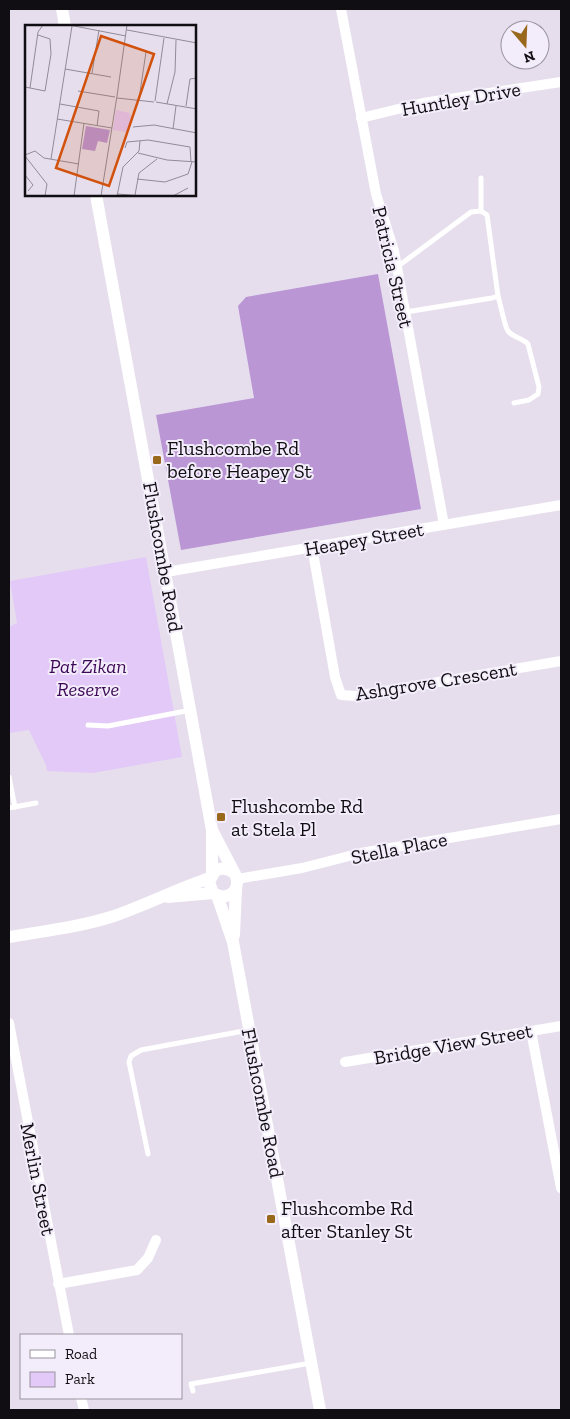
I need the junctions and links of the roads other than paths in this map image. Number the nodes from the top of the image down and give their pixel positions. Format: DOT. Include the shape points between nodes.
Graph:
graph roads {
  1 [pos="62,9"];
  2 [pos="341,9"];
  3 [pos="65,25"];
  4 [pos="561,82"];
  5 [pos="361,118"];
  6 [pos="482,178"];
  7 [pos="96,196"];
  8 [pos="481,210"];
  9 [pos="397,267"];
  10 [pos="498,296"];
  11 [pos="405,312"];
  12 [pos="514,403"];
  13 [pos="561,505"];
  14 [pos="444,525"];
  15 [pos="312,547"];
  16 [pos="166,572"];
  17 [pos="561,661"];
  18 [pos="191,710"];
  19 [pos="88,725"];
  20 [pos="9,777"];
  21 [pos="36,803"];
  22 [pos="12,808"];
  23 [pos="561,820"];
  24 [pos="212,830"];
  25 [pos="211,876"];
  26 [pos="236,880"];
  27 [pos="215,894"];
  28 [pos="158,898"];
  29 [pos="9,937"];
  30 [pos="233,942"];
  31 [pos="9,1023"];
  32 [pos="561,1026"];
  33 [pos="249,1030"];
  34 [pos="531,1031"];
  35 [pos="345,1062"];
  36 [pos="148,1154"];
  37 [pos="561,1188"];
  38 [pos="156,1240"];
  39 [pos="58,1284"];
  40 [pos="68,1334"];
  41 [pos="312,1362"];
  42 [pos="193,1391"];
  43 [pos="320,1410"];
  1 -- 3 [label="street"];
  2 -- 5 [label="street, Patricia Street"];
  4 -- 5 [label="street, Huntley Drive" via="422,103"];
  5 -- 9 [label="street, Patricia Street" via="376,194"];
  6 -- 8 [label="lane"];
  7 -- 16 [label="street, Flushcombe Road"];
  8 -- 9 [label="lane" via="471,212"];
  8 -- 10 [label="lane" via="487,216"];
  9 -- 11 [label="street, Patricia Street"];
  10 -- 11 [label="lane"];
  10 -- 12 [label="lane" via="508,332 528,344 540,387 538,394 530,400"];
  11 -- 14 [label="street, Patricia Street"];
  13 -- 14 [label="street, Heapey Street"];
  14 -- 15 [label="street, Heapey Street"];
  15 -- 16 [label="street, Heapey Street"];
  15 -- 17 [label="street, Ashgrove Crescent" via="341,695 356,696"];
  16 -- 18 [label="street, Flushcombe Road"];
  18 -- 19 [label="lane" via="108,726"];
  18 -- 24 [label="street, Flushcombe Road"];
  20 -- 22 [label="lane"];
  21 -- 22 [label="lane"];
  23 -- 26 [label="street, Stella Place" via="361,853"];
  24 -- 25 [label="street, Flushcombe Road"];
  24 -- 26 [label="street, Flushcombe Road"];
  25 -- 26 [label="street" via="223,868 231,870"];
  25 -- 27 [label="street" via="209,886"];
  25 -- 28 [label="street"];
  26 -- 27 [label="street" via="233,893 225,896"];
  26 -- 30 [label="street, Flushcombe Road"];
  27 -- 28 [label="street"];
  27 -- 30 [label="street, Flushcombe Road"];
  28 -- 29 [label="street" via="95,922"];
  30 -- 33 [label="street, Flushcombe Road"];
  31 -- 39 [label="street, Merlin Street"];
  32 -- 34 [label="street, Bridge View Street"];
  33 -- 36 [label="lane" via="141,1050 131,1056 129,1062"];
  33 -- 41 [label="street, Flushcombe Road"];
  34 -- 35 [label="street, Bridge View Street"];
  34 -- 37 [label="street"];
  38 -- 39 [label="street" via="148,1258 137,1270"];
  39 -- 40 [label="street, Merlin Street"];
  41 -- 42 [label="lane" via="191,1384"];
  41 -- 43 [label="street, Flushcombe Road"];
}
